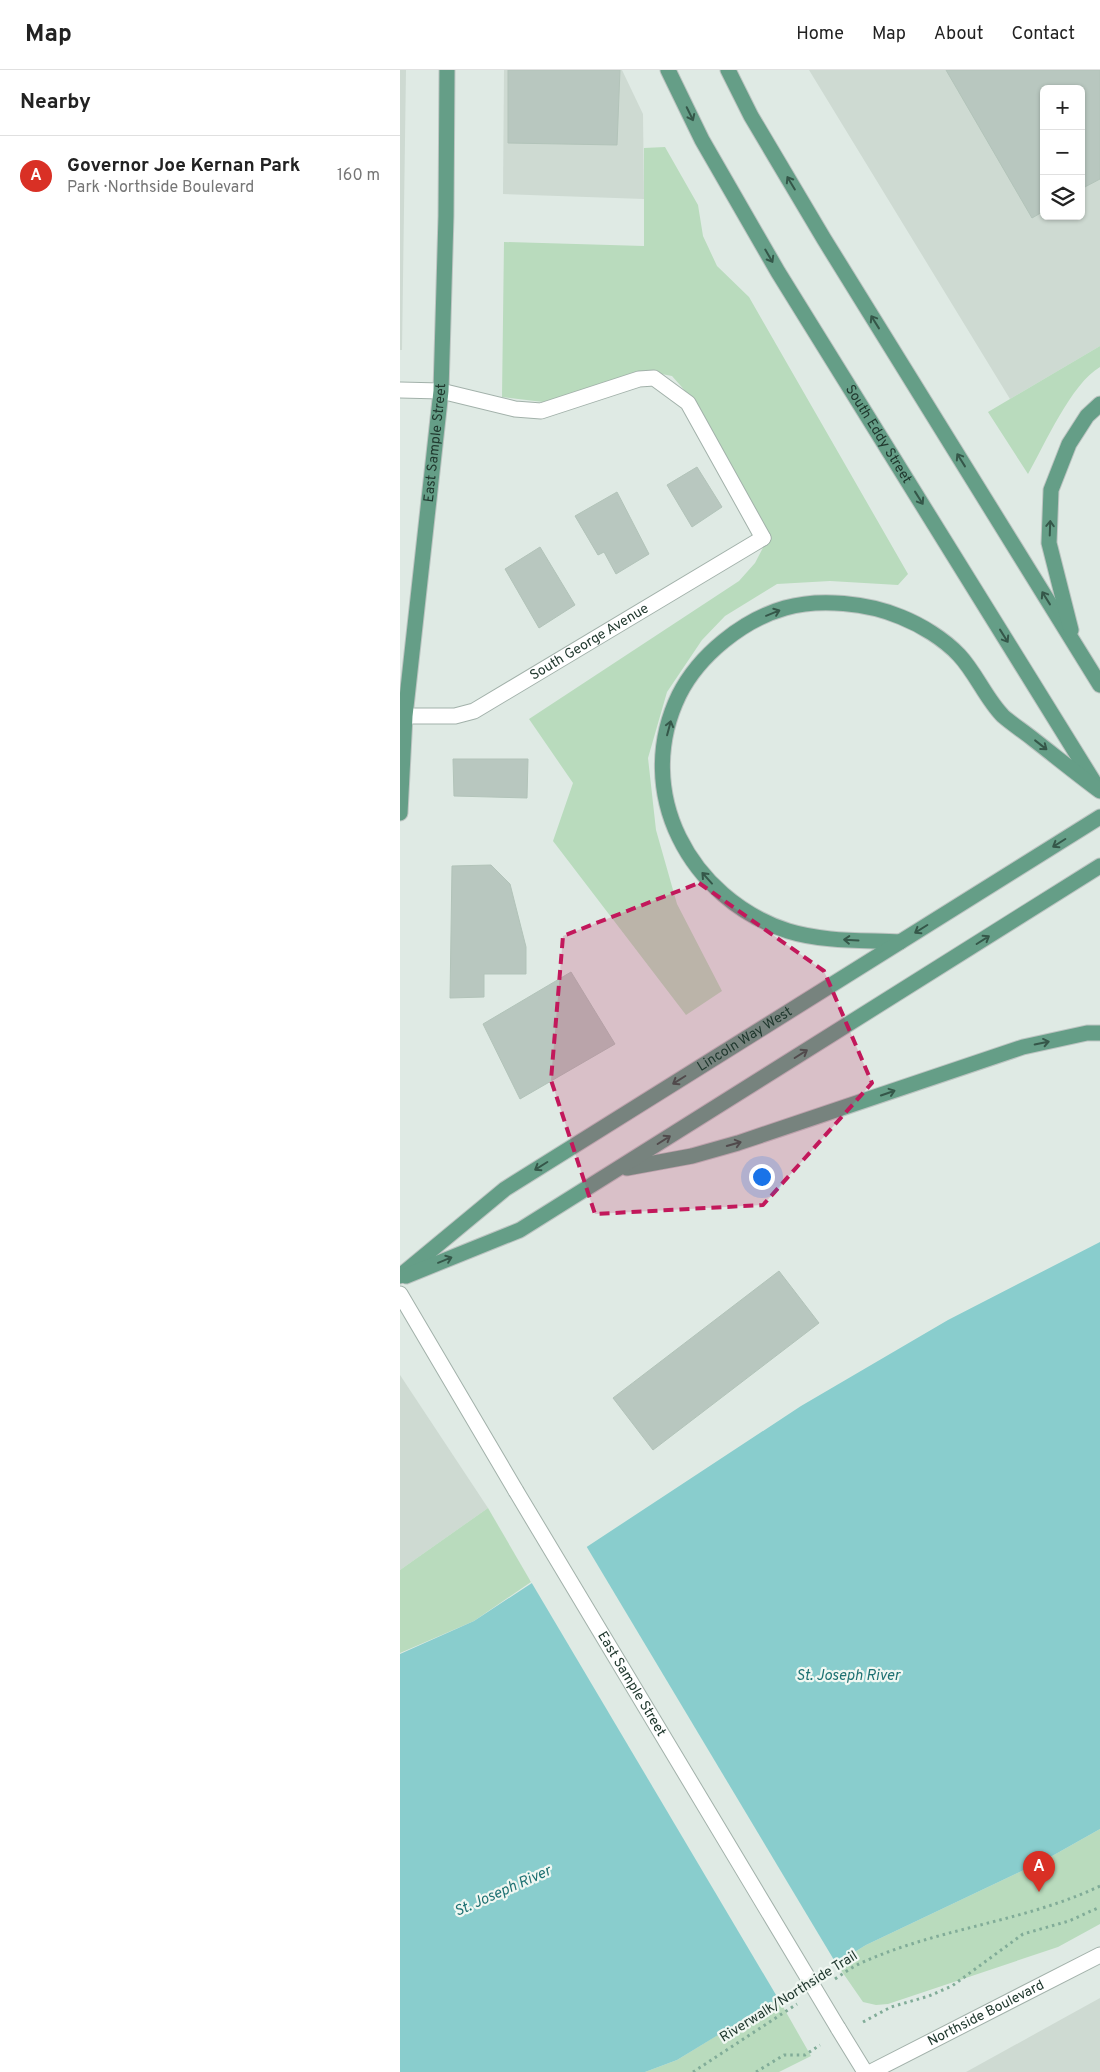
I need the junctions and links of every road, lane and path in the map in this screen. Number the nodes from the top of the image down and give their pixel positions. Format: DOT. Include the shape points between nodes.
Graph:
graph roads {
  1 [pos="447,70"];
  2 [pos="668,70"];
  3 [pos="728,70"];
  4 [pos="400,390"];
  5 [pos="441,391"];
  6 [pos="1100,404"];
  7 [pos="1074,644"];
  8 [pos="1100,685"];
  9 [pos="405,716"];
  10 [pos="1100,791"];
  11 [pos="400,814"];
  12 [pos="1100,817"];
  13 [pos="1100,866"];
  14 [pos="900,942"];
  15 [pos="1100,1033"];
  16 [pos="618,1169"];
  17 [pos="400,1277"];
  18 [pos="400,1294"];
  19 [pos="1100,1886"];
  20 [pos="1100,1907"];
  21 [pos="1100,1955"];
  22 [pos="828,1984"];
  23 [pos="804,1999"];
  24 [pos="891,2007"];
  25 [pos="812,2049"];
  26 [pos="693,2072"];
  27 [pos="756,2072"];
  28 [pos="865,2072"];
  29 [pos="871,2072"];
  1 -- 5 [label="main road, East Sample Street"];
  2 -- 10 [label="main road, South Eddy Street, one-way" via="702,140 778,272"];
  7 -- 3 [label="main road, one-way" via="829,247 751,116"];
  4 -- 5 [label="street"];
  5 -- 9 [label="main road, East Sample Street"];
  5 -- 9 [label="street, South George Avenue" via="515,410 541,411 639,379 654,378 688,403 763,538 474,711 455,716"];
  7 -- 6 [label="main road, one-way" via="1049,543 1051,490 1069,444"];
  7 -- 8 [label="main road"];
  9 -- 11 [label="main road, East Sample Street"];
  14 -- 10 [label="main road, one-way" via="825,938 788,931 747,913 727,899 705,878 685,850 673,826 664,789 662,757 679,695 698,666 727,639 757,619 786,608 810,604 836,603 898,615 923,627 959,654 1002,715"];
  12 -- 14 [label="main road, Lincoln Way West, one-way"];
  16 -- 13 [label="main road, Lincoln Way West, one-way"];
  14 -- 17 [label="main road, Lincoln Way West, one-way" via="505,1189"];
  16 -- 15 [label="main road, one-way" via="692,1156 1023,1047"];
  17 -- 16 [label="main road, Lincoln Way West, one-way" via="520,1230"];
  18 -- 28 [label="street, East Sample Street, bridge"];
  19 -- 22 [label="path, Riverwalk/Northside Trail" via="1043,1909 926,1938 860,1963"];
  20 -- 24 [label="path" via="1069,1921 1023,1934 952,1986"];
  21 -- 29 [label="street, Northside Boulevard"];
  23 -- 26 [label="path, Riverwalk/Northside Trail"];
  25 -- 27 [label="path" via="804,2055 784,2055"];
}
